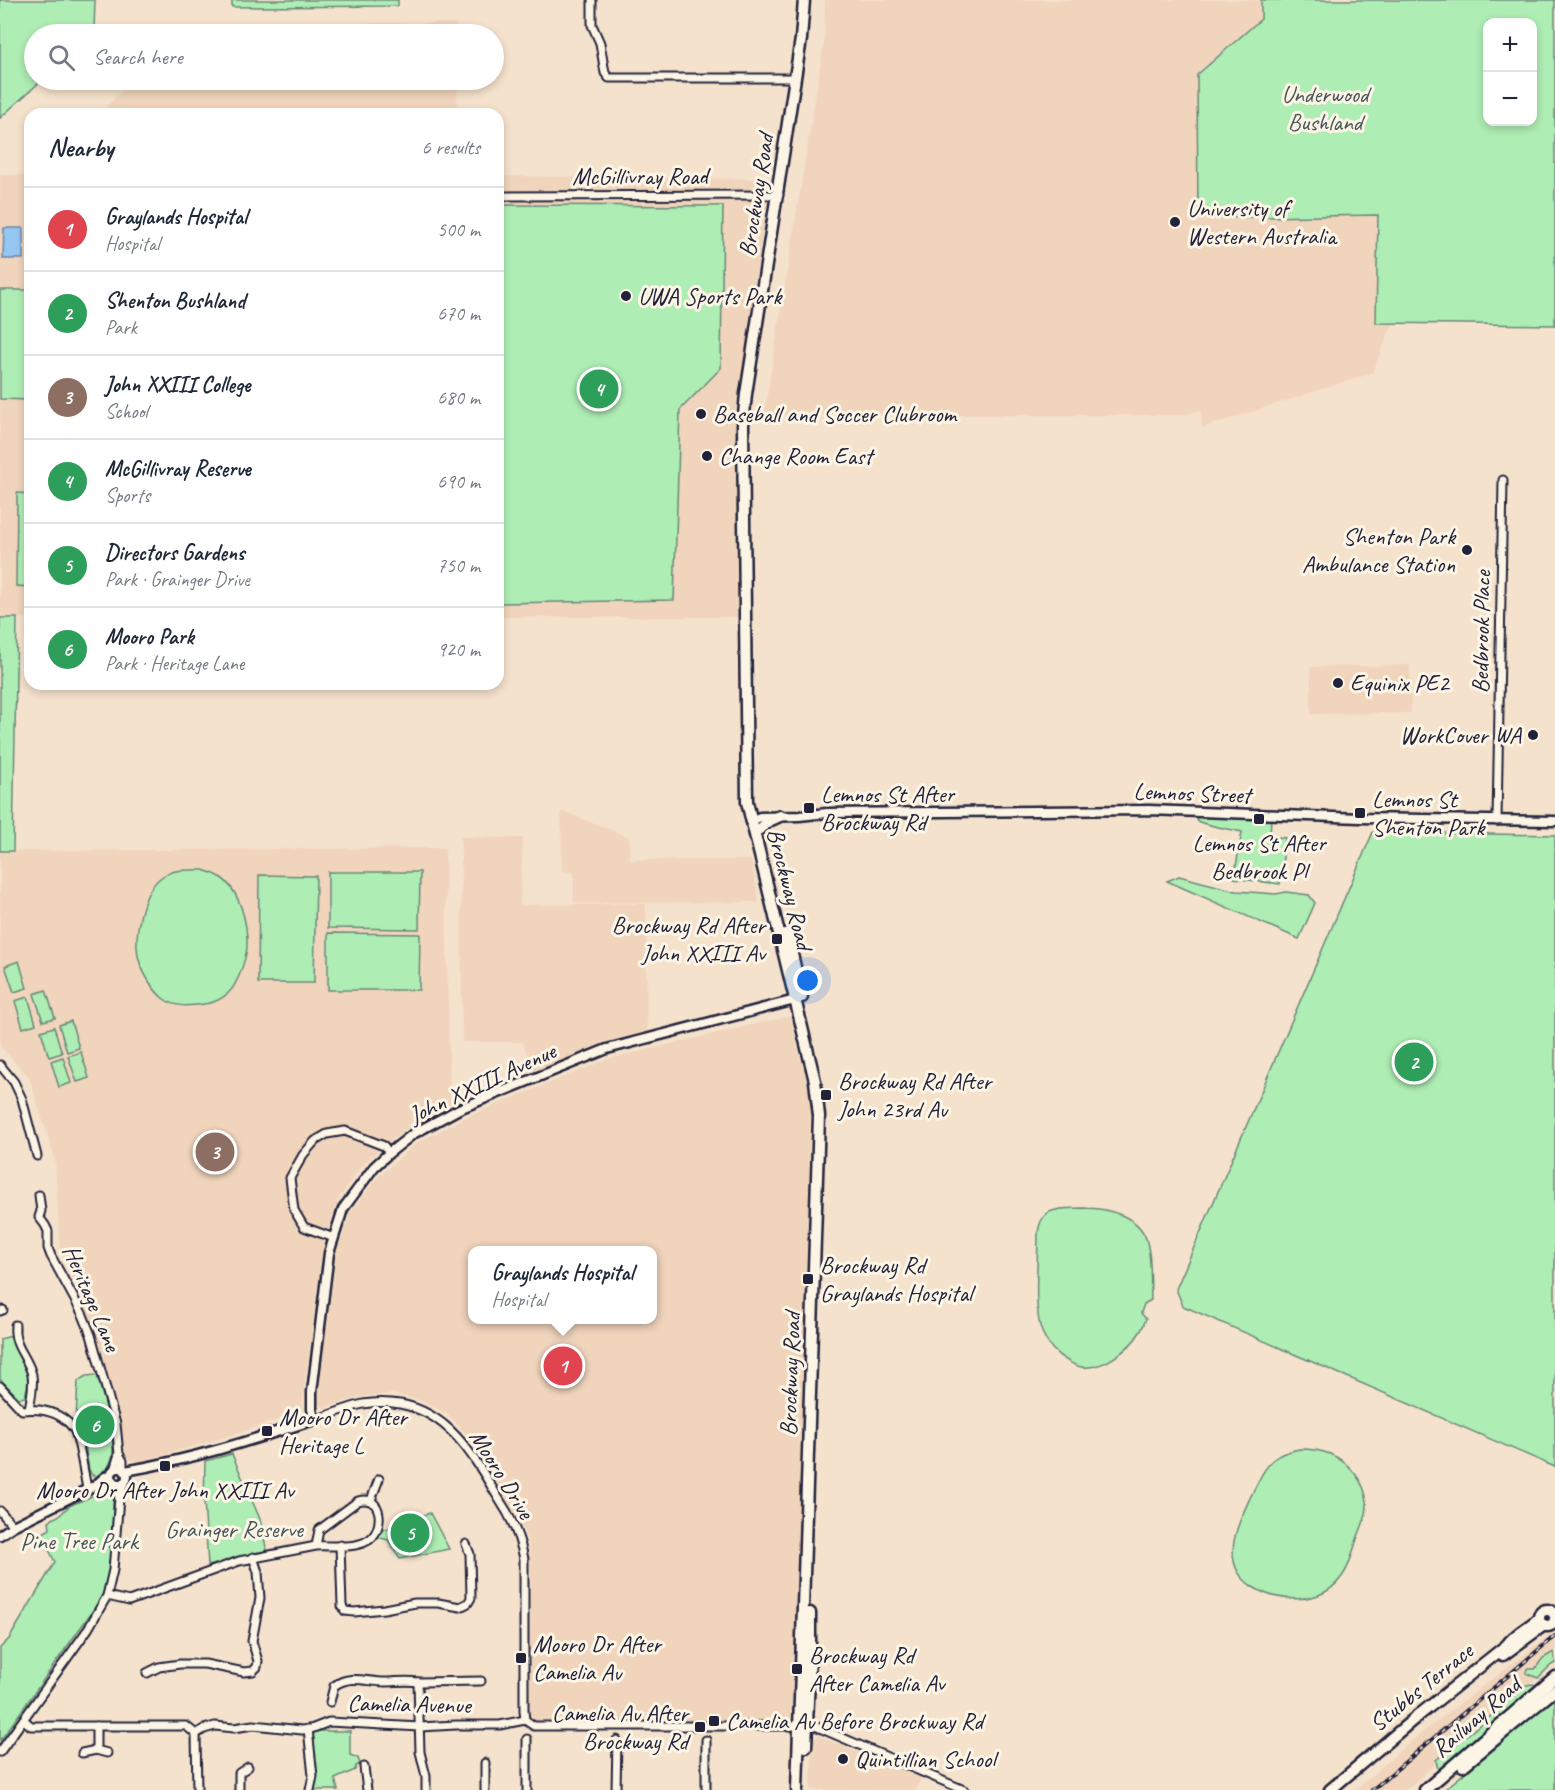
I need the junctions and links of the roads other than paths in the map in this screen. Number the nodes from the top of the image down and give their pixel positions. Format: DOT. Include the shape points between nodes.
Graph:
graph roads {
  1 [pos="804,0"];
  2 [pos="809,0"];
  3 [pos="592,1"];
  4 [pos="795,78"];
  5 [pos="779,195"];
  6 [pos="504,196"];
  7 [pos="1503,480"];
  8 [pos="827,813"];
  9 [pos="780,816"];
  10 [pos="755,820"];
  11 [pos="1497,820"];
  12 [pos="1555,821"];
  13 [pos="799,999"];
  14 [pos="0,1065"];
  15 [pos="389,1153"];
  16 [pos="37,1156"];
  17 [pos="39,1195"];
  18 [pos="334,1238"];
  19 [pos="15,1325"];
  20 [pos="0,1386"];
  21 [pos="26,1409"];
  22 [pos="314,1420"];
  23 [pos="119,1477"];
  24 [pos="379,1479"];
  25 [pos="92,1486"];
  26 [pos="370,1500"];
  27 [pos="0,1510"];
  28 [pos="13,1526"];
  29 [pos="0,1535"];
  30 [pos="466,1544"];
  31 [pos="340,1545"];
  32 [pos="316,1546"];
  33 [pos="254,1557"];
  34 [pos="106,1596"];
  35 [pos="1551,1619"];
  36 [pos="147,1673"];
  37 [pos="1555,1677"];
  38 [pos="481,1681"];
  39 [pos="418,1682"];
  40 [pos="1555,1690"];
  41 [pos="330,1702"];
  42 [pos="24,1720"];
  43 [pos="525,1720"];
  44 [pos="803,1725"];
  45 [pos="96,1726"];
  46 [pos="420,1727"];
  47 [pos="308,1729"];
  48 [pos="196,1734"];
  49 [pos="527,1739"];
  50 [pos="617,1740"];
  51 [pos="706,1740"];
  52 [pos="96,1750"];
  53 [pos="0,1752"];
  54 [pos="82,1754"];
  55 [pos="106,1754"];
  56 [pos="485,1763"];
  57 [pos="248,1767"];
  58 [pos="364,1767"];
  59 [pos="197,1790"];
  60 [pos="239,1790"];
  61 [pos="309,1790"];
  62 [pos="367,1790"];
  63 [pos="426,1790"];
  64 [pos="485,1790"];
  65 [pos="527,1790"];
  66 [pos="616,1790"];
  67 [pos="706,1790"];
  68 [pos="797,1790"];
  69 [pos="804,1790"];
  70 [pos="964,1790"];
  71 [pos="1330,1790"];
  72 [pos="1338,1790"];
  73 [pos="1425,1790"];
  74 [pos="1434,1790"];
  1 -- 4 [label="main road, Brockway Road"];
  2 -- 5 [label="main road, Brockway Road" via="804,56"];
  3 -- 4 [label="street" via="592,25 609,78"];
  4 -- 5 [label="main road, Brockway Road"];
  5 -- 6 [label="street, McGillivray Road"];
  5 -- 10 [label="main road, Brockway Road" via="743,416 746,784"];
  7 -- 11 [label="street, Bedbrook Place"];
  8 -- 9 [label="street, Lemnos Street"];
  8 -- 10 [label="street, Lemnos Street" via="777,811"];
  8 -- 11 [label="street, Lemnos Street" via="1149,810"];
  9 -- 10 [label="main road" via="769,821"];
  10 -- 13 [label="main road, Brockway Road"];
  11 -- 12 [label="street, Lemnos Street"];
  13 -- 15 [label="street, John XXIII Avenue" via="607,1049 459,1109 413,1134"];
  13 -- 44 [label="main road, Brockway Road" via="819,1116"];
  14 -- 16 [label="street" via="22,1099"];
  15 -- 18 [label="street, John XXIII Avenue" via="343,1209"];
  15 -- 18 [label="street" via="384,1146 345,1131 327,1134 303,1155 290,1178 294,1210 304,1227"];
  17 -- 23 [label="street, Heritage Lane" via="39,1217 48,1231 48,1248 94,1345 116,1424"];
  18 -- 22 [label="street, John XXIII Avenue" via="312,1392"];
  19 -- 21 [label="street" via="14,1337 32,1374"];
  20 -- 21 [label="street"];
  21 -- 25 [label="street" via="54,1412 74,1428 82,1471"];
  22 -- 23 [label="street, Mooro Drive"];
  22 -- 43 [label="street, Mooro Drive" via="363,1404 390,1403 428,1413 462,1442 507,1512 522,1550"];
  23 -- 25 [label="street, Mooro Drive"];
  23 -- 34 [label="street, Heritage Lane" via="113,1570"];
  24 -- 26 [label="street"];
  25 -- 28 [label="street, Mooro Drive"];
  26 -- 31 [label="street" via="378,1512 377,1532 357,1545"];
  26 -- 32 [label="street" via="358,1501 319,1530"];
  27 -- 28 [label="street"];
  28 -- 29 [label="street, Mooro Drive"];
  30 -- 31 [label="street" via="470,1554 468,1603 460,1607 415,1603 354,1612 345,1611 342,1606"];
  31 -- 32 [label="street"];
  32 -- 33 [label="street"];
  33 -- 34 [label="street" via="129,1600"];
  33 -- 36 [label="street" via="260,1598 252,1641 258,1661 254,1671 180,1664"];
  34 -- 42 [label="street, Heritage Lane" via="88,1629"];
  35 -- 71 [label="main road, Stubbs Terrace" via="1516,1635"];
  35 -- 72 [label="main road, Stubbs Terrace"];
  37 -- 73 [label="main road, Railway Road"];
  38 -- 39 [label="street"];
  39 -- 41 [label="street" via="339,1682"];
  39 -- 46 [label="street"];
  40 -- 74 [label="main road, Railway Road"];
  42 -- 45 [label="street" via="32,1726"];
  42 -- 53 [label="street, Heritage Lane"];
  43 -- 44 [label="street, Camelia Avenue" via="534,1726"];
  43 -- 46 [label="street, Camelia Avenue" via="500,1725"];
  44 -- 68 [label="main road, Brockway Road"];
  44 -- 69 [label="main road, Brockway Road"];
  44 -- 70 [label="street, Camelia Avenue" via="815,1726"];
  45 -- 48 [label="street" via="186,1726"];
  45 -- 52 [label="street"];
  46 -- 47 [label="street, Camelia Avenue" via="329,1722"];
  46 -- 63 [label="street"];
  47 -- 48 [label="street, Camelia Avenue" via="215,1726"];
  47 -- 61 [label="street" via="313,1776"];
  48 -- 59 [label="street"];
  49 -- 65 [label="street"];
  50 -- 66 [label="street"];
  51 -- 67 [label="street"];
  52 -- 54 [label="street"];
  52 -- 55 [label="street"];
  56 -- 64 [label="street"];
  57 -- 60 [label="street" via="239,1773"];
  58 -- 62 [label="street"];
}
